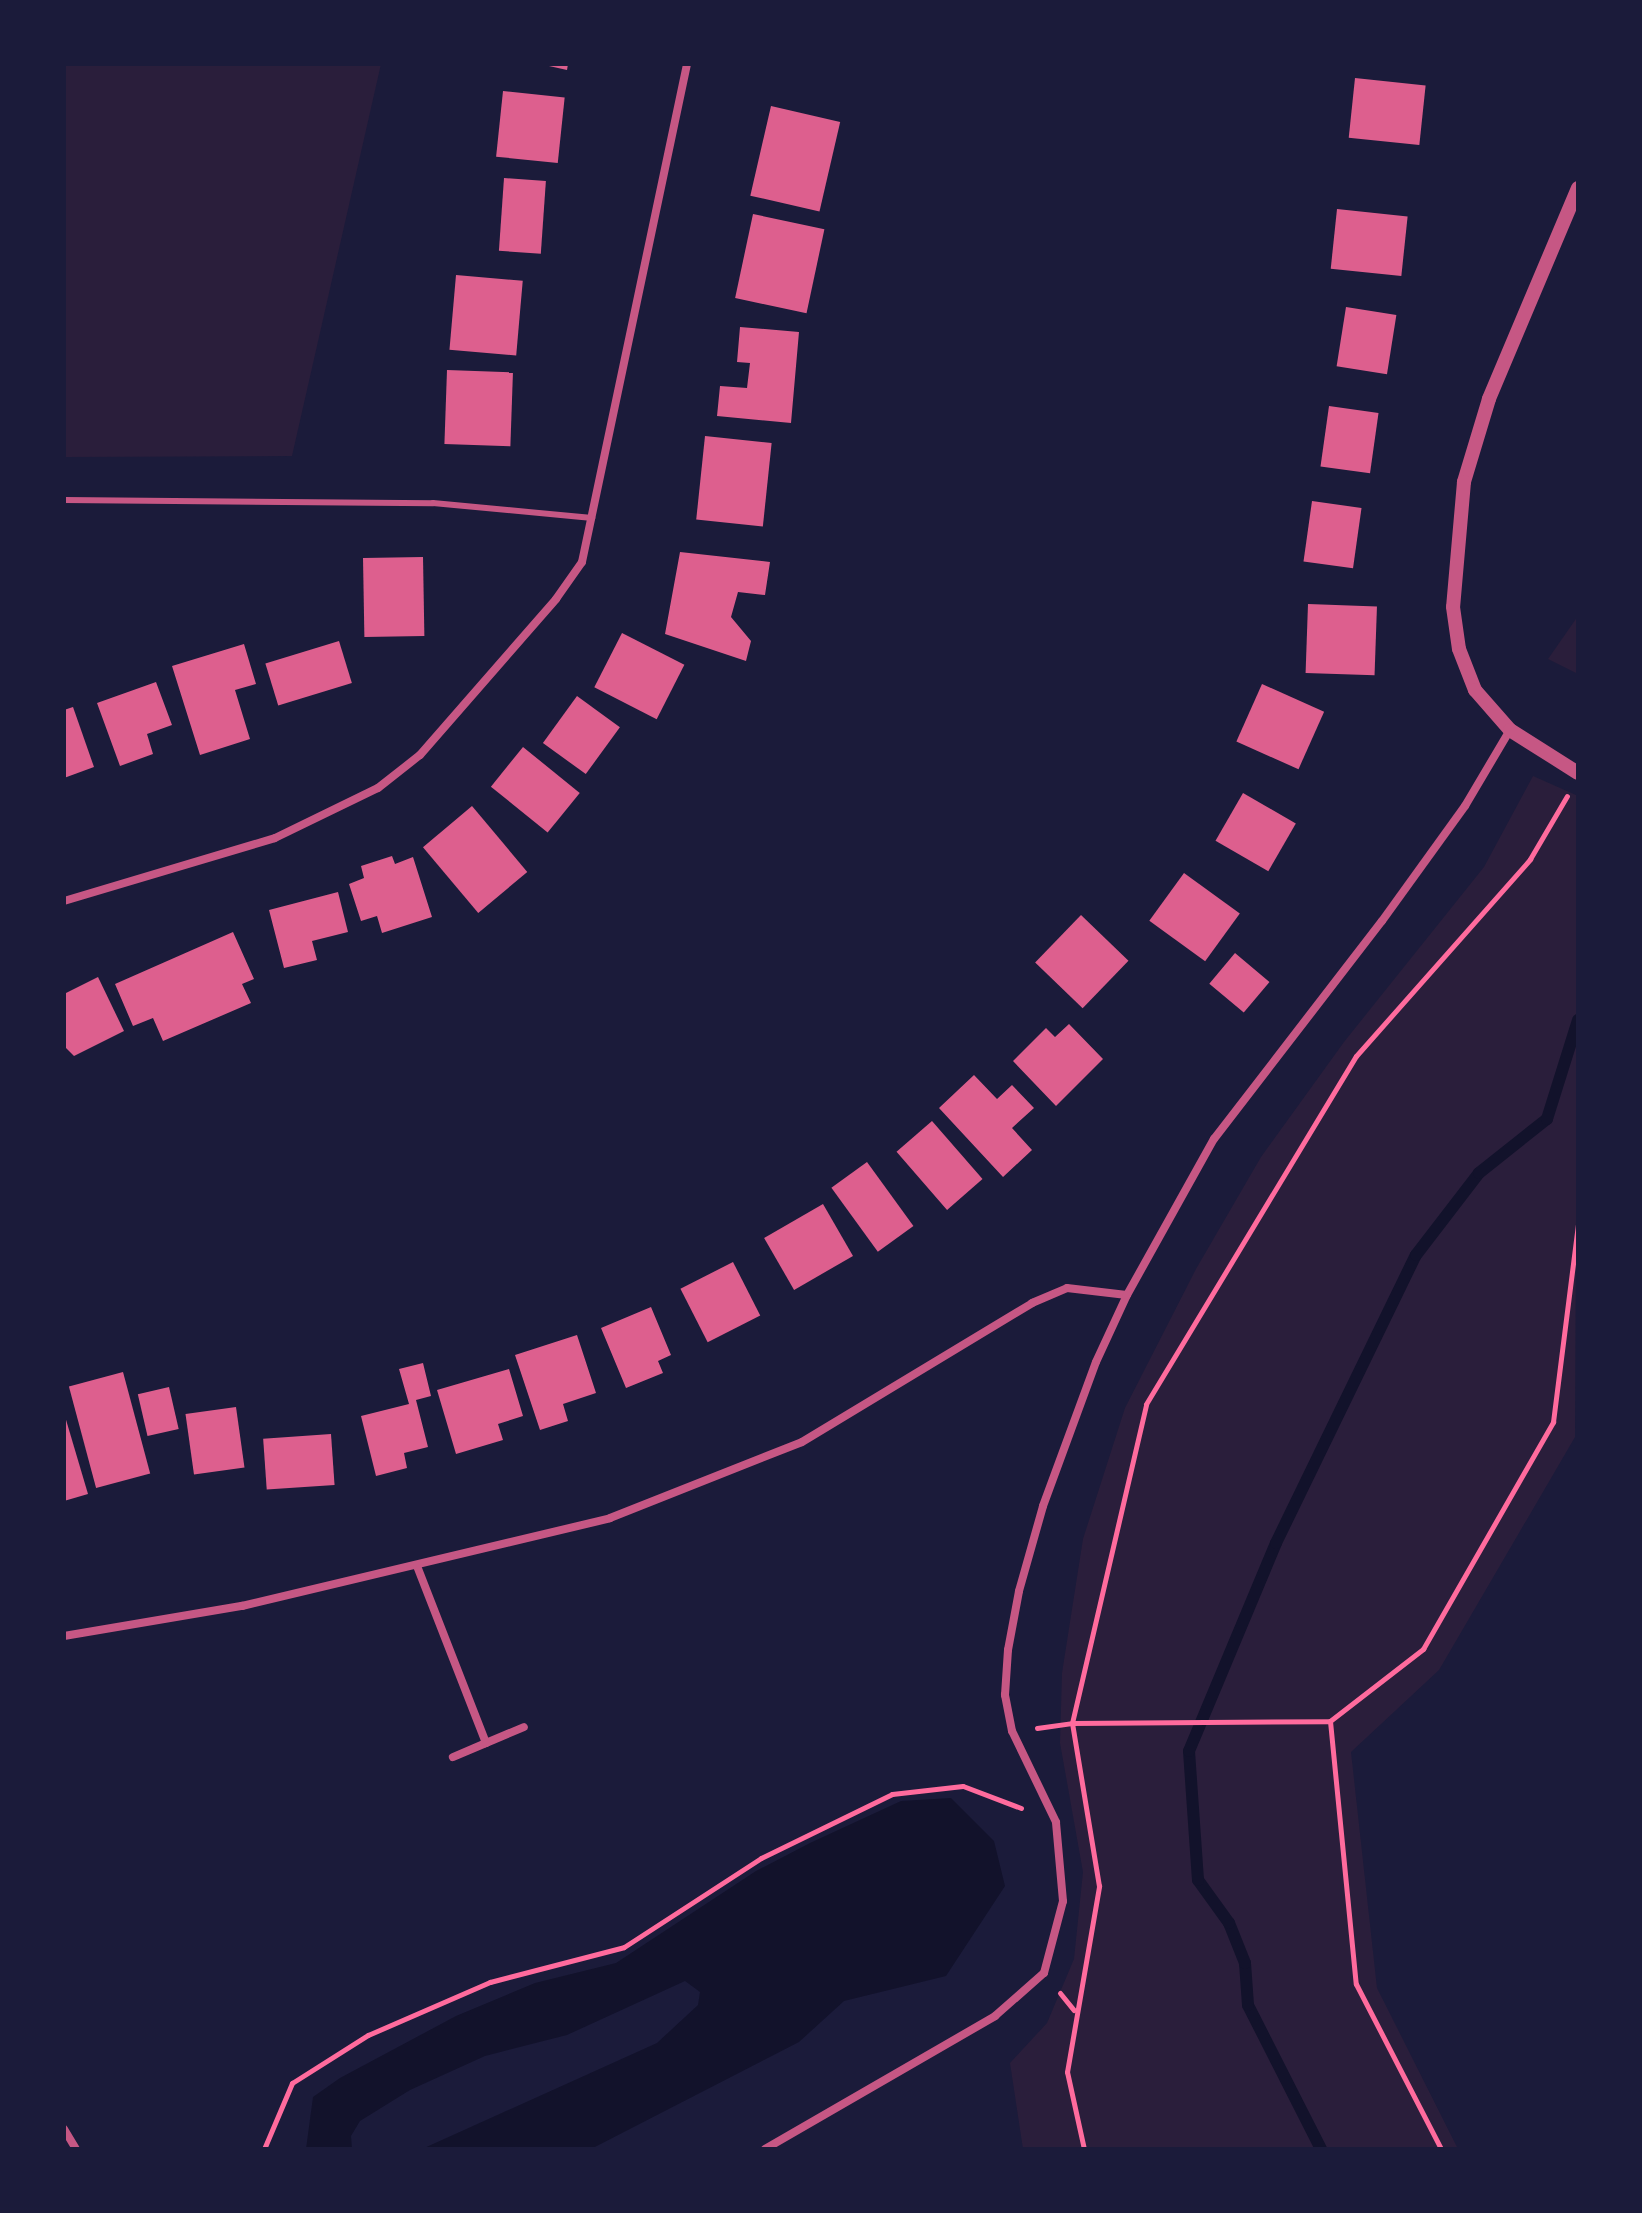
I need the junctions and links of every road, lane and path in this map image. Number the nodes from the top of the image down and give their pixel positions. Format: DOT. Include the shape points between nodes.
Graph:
graph roads {
  1 [pos="687,64"];
  2 [pos="1578,188"];
  3 [pos="64,500"];
  4 [pos="592,518"];
  5 [pos="1510,730"];
  6 [pos="1578,773"];
  7 [pos="1570,790"];
  8 [pos="64,901"];
  9 [pos="1578,1224"];
  10 [pos="1127,1295"];
  11 [pos="417,1566"];
  12 [pos="64,1636"];
  13 [pos="1330,1721"];
  14 [pos="1072,1723"];
  15 [pos="524,1727"];
  16 [pos="486,1743"];
  17 [pos="453,1757"];
  18 [pos="1056,1822"];
  19 [pos="64,2129"];
  20 [pos="76,2149"];
  21 [pos="264,2149"];
  22 [pos="765,2149"];
  23 [pos="1084,2149"];
  24 [pos="1441,2149"];
  1 -- 4 [label="street"];
  2 -- 5 [label="street" via="1489,399 1464,482 1455,547 1453,607 1459,649 1475,690"];
  3 -- 4 [label="lane" via="433,503"];
  4 -- 8 [label="street" via="582,562 556,599 420,755 378,788 275,838"];
  5 -- 6 [label="street"];
  5 -- 10 [label="street" via="1465,806 1382,921 1214,1139"];
  7 -- 14 [label="path" via="1530,859 1356,1056 1146,1404"];
  9 -- 13 [label="path" via="1553,1422 1423,1649"];
  10 -- 11 [label="street" via="1067,1288 1032,1303 802,1442 711,1482 610,1518"];
  10 -- 18 [label="street" via="1096,1362 1043,1506 1008,1650 1005,1695 1012,1731"];
  11 -- 12 [label="street" via="242,1606"];
  11 -- 16 [label="street"];
  13 -- 14 [label="path"];
  13 -- 24 [label="path" via="1356,1984"];
  14 -- 23 [label="path" via="1099,1886 1067,2072"];
  15 -- 16 [label="street"];
  16 -- 17 [label="street"];
  18 -- 21 [label="path" via="963,1786 892,1794 761,1858 624,1947 490,1982 368,2035 292,2083"];
  18 -- 22 [label="street" via="1063,1901 1044,1973 995,2016"];
  19 -- 20 [label="street"];
}
